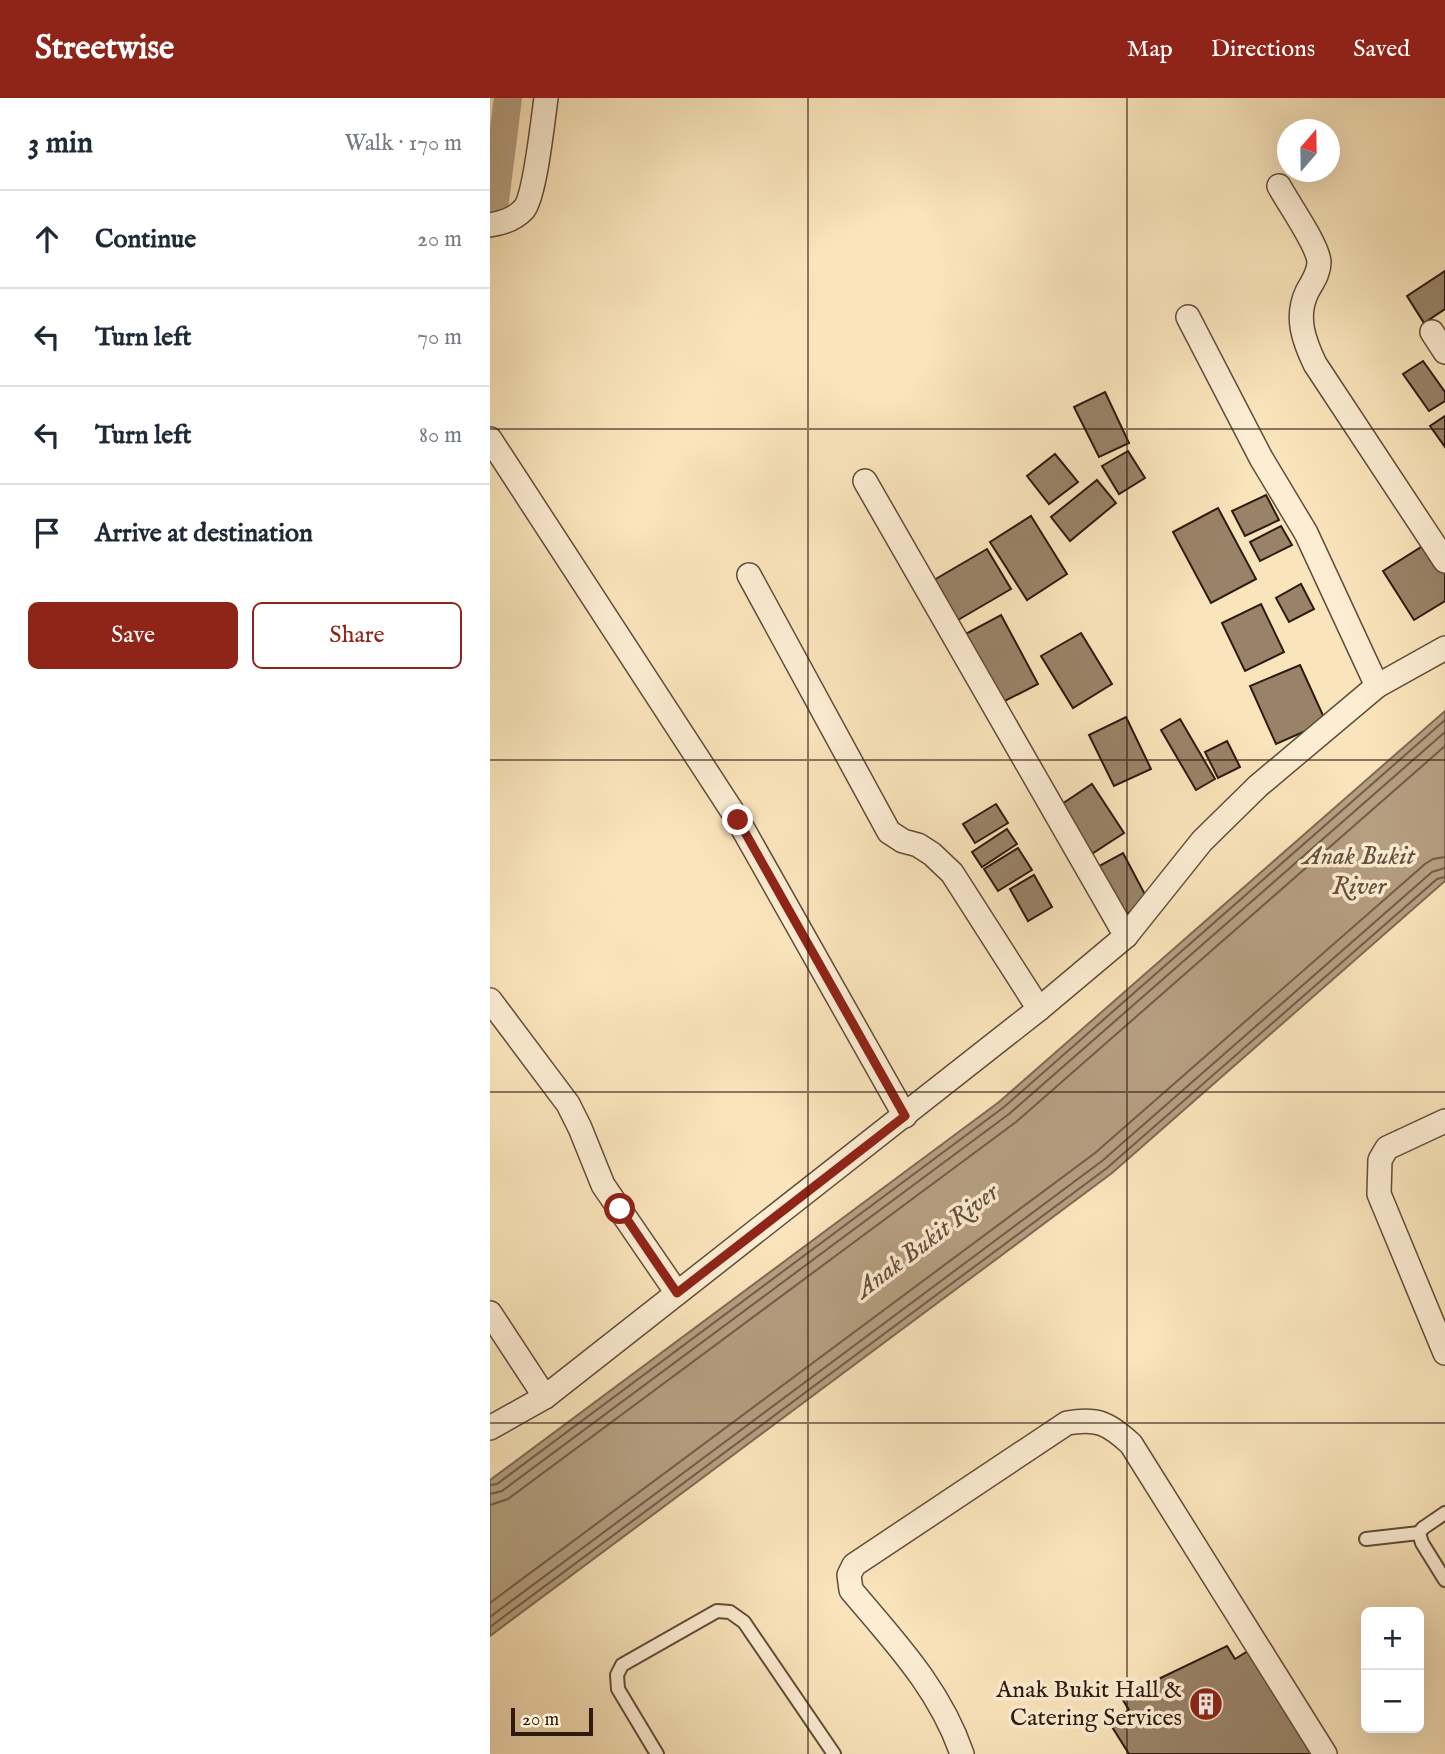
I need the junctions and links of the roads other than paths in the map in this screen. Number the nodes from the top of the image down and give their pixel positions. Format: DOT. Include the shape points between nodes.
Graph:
graph roads {
  1 [pos="546,98"];
  2 [pos="1279,186"];
  3 [pos="490,225"];
  4 [pos="1188,317"];
  5 [pos="1432,332"];
  6 [pos="1445,352"];
  7 [pos="490,439"];
  8 [pos="864,481"];
  9 [pos="1445,561"];
  10 [pos="749,575"];
  11 [pos="1445,648"];
  12 [pos="1377,686"];
  13 [pos="1126,936"];
  14 [pos="490,1000"];
  15 [pos="1039,1009"];
  16 [pos="905,1116"];
  17 [pos="1445,1121"];
  18 [pos="677,1293"];
  19 [pos="490,1313"];
  20 [pos="1445,1353"];
  21 [pos="545,1397"];
  22 [pos="490,1428"];
  23 [pos="1445,1513"];
  24 [pos="1419,1533"];
  25 [pos="1366,1539"];
  26 [pos="1445,1580"];
  27 [pos="657,1754"];
  28 [pos="835,1754"];
  29 [pos="962,1754"];
  30 [pos="1325,1754"];
  1 -- 3 [label="street" via="526,207 509,220"];
  2 -- 9 [label="street" via="1319,261 1301,316 1305,342"];
  4 -- 12 [label="street" via="1261,458 1306,533"];
  5 -- 6 [label="street"];
  7 -- 16 [label="street" via="738,820"];
  8 -- 13 [label="street"];
  10 -- 15 [label="street" via="888,832 918,845 952,873"];
  11 -- 12 [label="street"];
  12 -- 13 [label="street" via="1258,786 1202,841"];
  13 -- 15 [label="street"];
  14 -- 18 [label="street" via="568,1104 603,1185"];
  15 -- 16 [label="street"];
  16 -- 18 [label="street"];
  17 -- 20 [label="street" via="1387,1148 1380,1160 1379,1194"];
  18 -- 21 [label="street"];
  19 -- 21 [label="street"];
  21 -- 22 [label="street"];
  23 -- 24 [label="lane"];
  24 -- 25 [label="lane"];
  24 -- 26 [label="lane"];
  27 -- 28 [label="lane" via="618,1689 617,1675 622,1665 717,1611 730,1612 744,1622"];
  29 -- 30 [label="street" via="934,1693 850,1590 849,1575 854,1565 1067,1423 1086,1419 1110,1425 1131,1444"];
}
